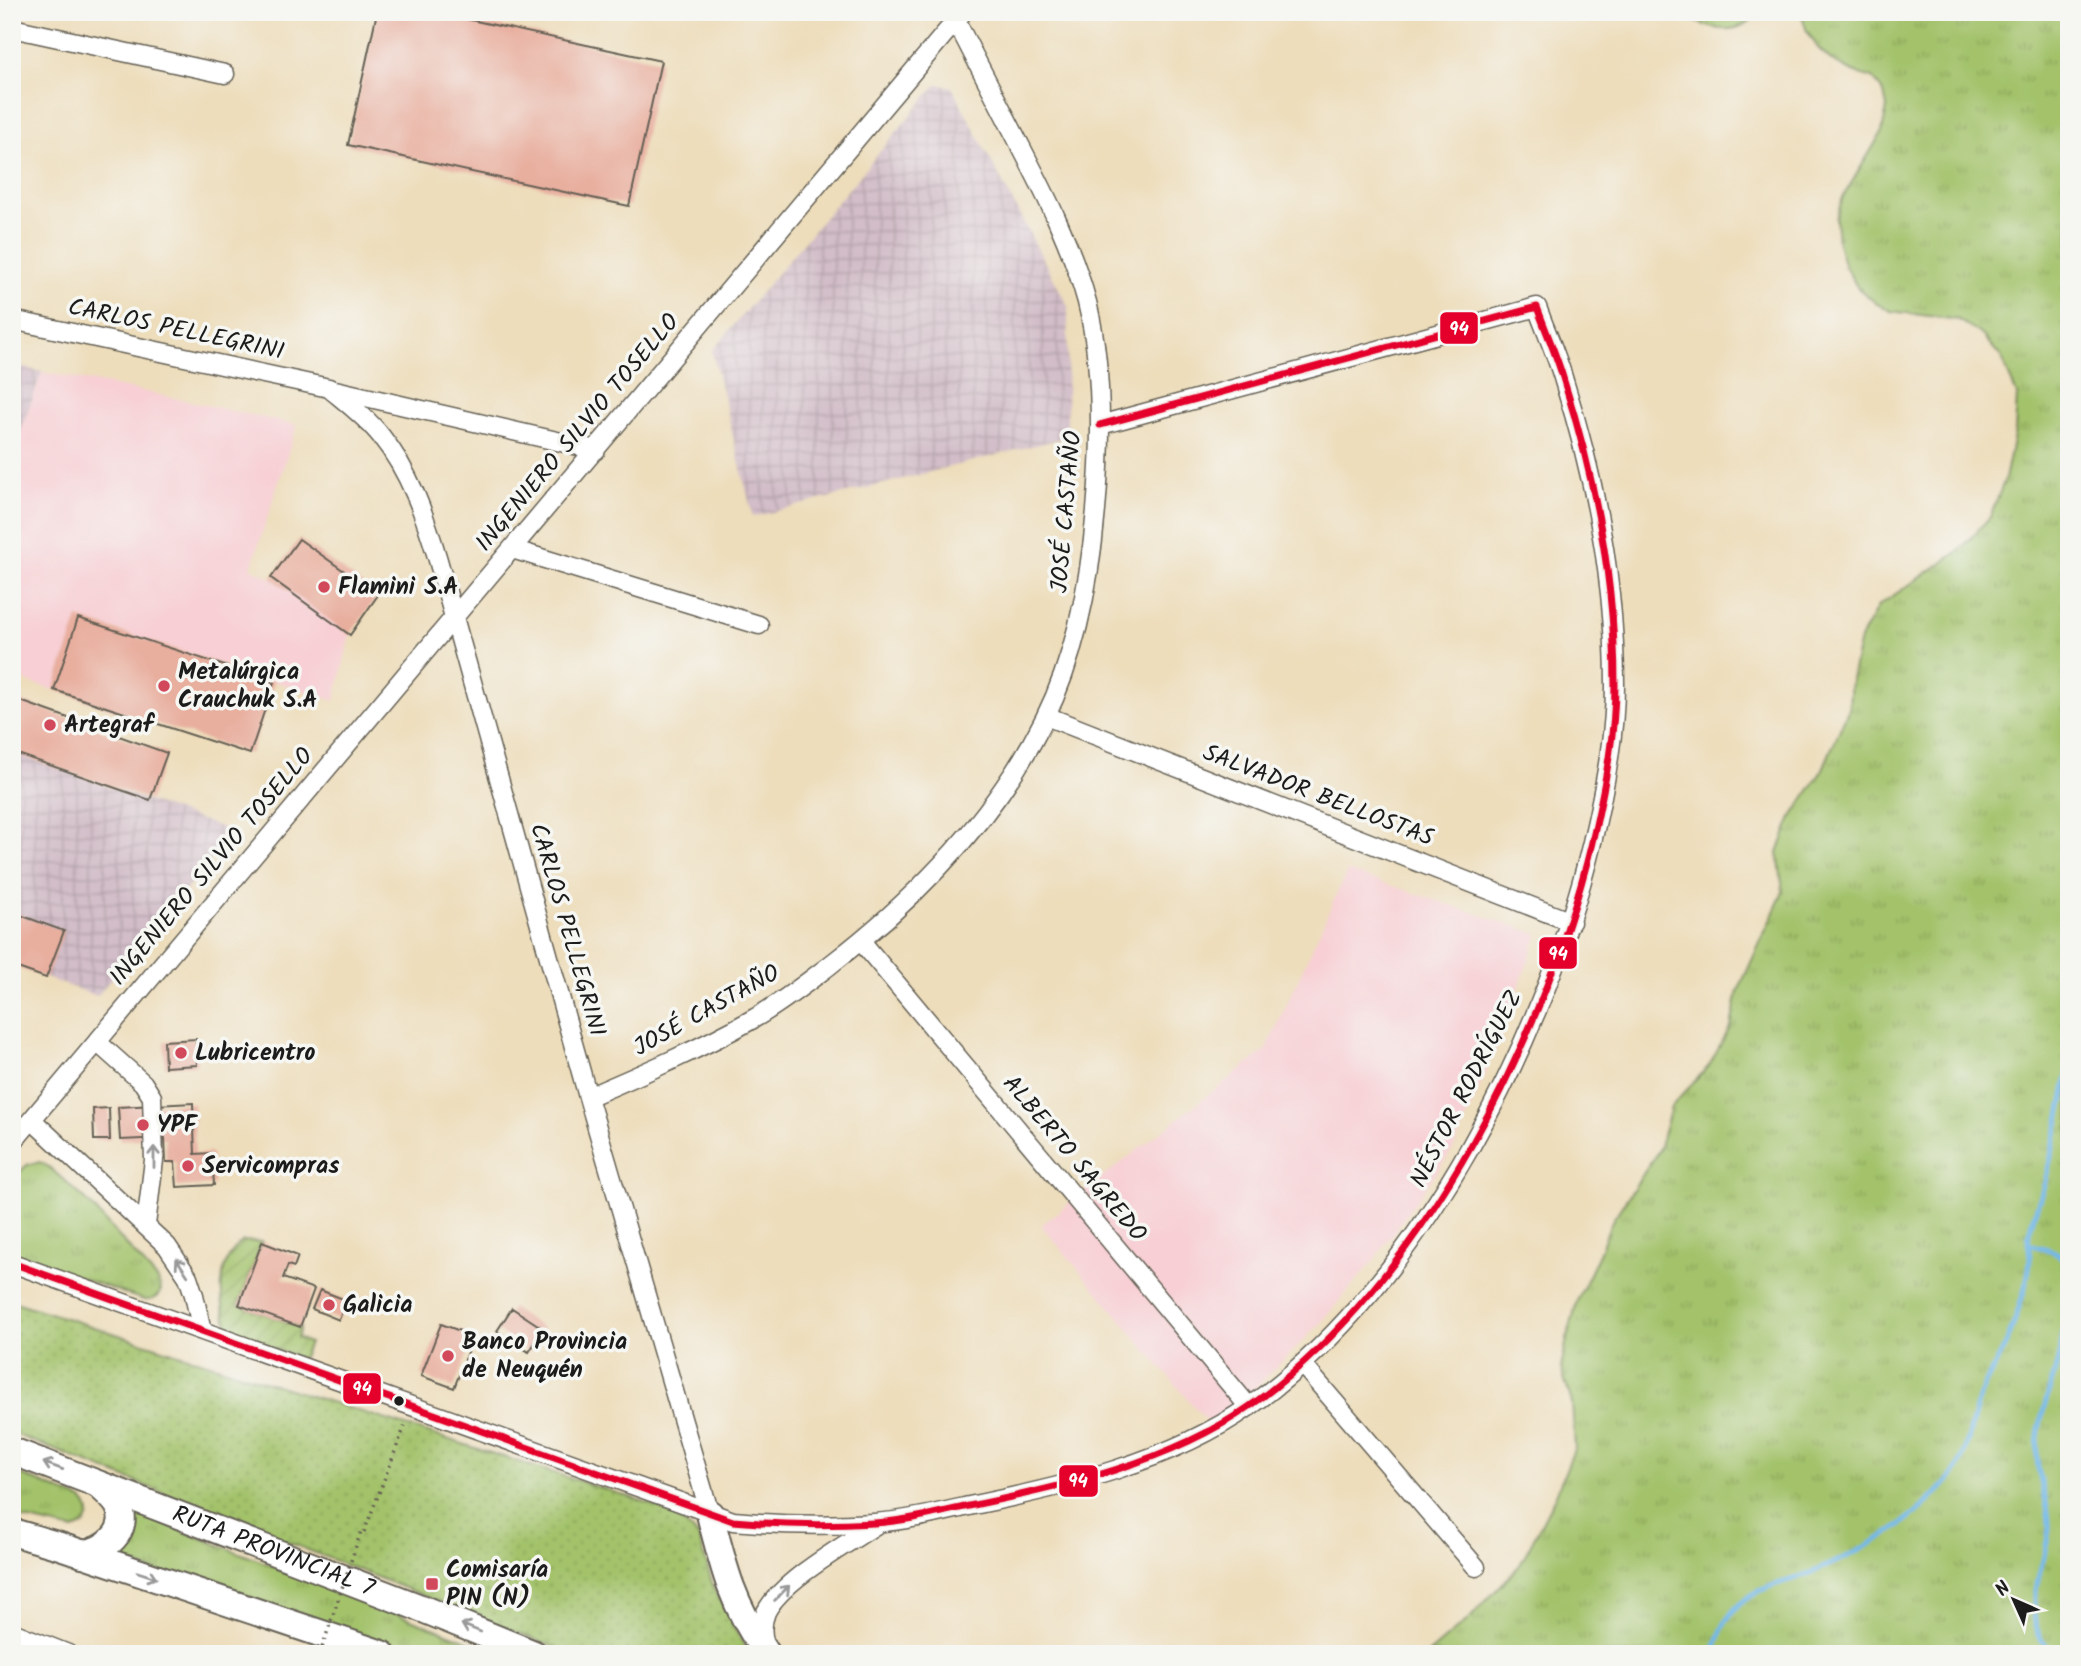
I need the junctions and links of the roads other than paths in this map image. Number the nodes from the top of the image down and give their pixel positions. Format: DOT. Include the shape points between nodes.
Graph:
graph roads {
  1 [pos="960,17"];
  2 [pos="12,28"];
  3 [pos="225,74"];
  4 [pos="12,320"];
  5 [pos="329,388"];
  6 [pos="1100,425"];
  7 [pos="596,450"];
  8 [pos="512,549"];
  9 [pos="454,618"];
  10 [pos="759,625"];
  11 [pos="1046,716"];
  12 [pos="1571,922"];
  13 [pos="861,942"];
  14 [pos="97,1042"];
  15 [pos="588,1097"];
  16 [pos="32,1119"];
  17 [pos="12,1143"];
  18 [pos="146,1225"];
  19 [pos="12,1264"];
  20 [pos="202,1331"];
  21 [pos="1302,1364"];
  22 [pos="1249,1407"];
  23 [pos="12,1451"];
  24 [pos="95,1482"];
  25 [pos="709,1514"];
  26 [pos="878,1523"];
  27 [pos="12,1532"];
  28 [pos="82,1554"];
  29 [pos="1476,1567"];
  30 [pos="12,1632"];
  31 [pos="68,1654"];
  32 [pos="382,1654"];
  33 [pos="534,1654"];
  34 [pos="768,1654"];
  1 -- 6 [label="street, JOSÉ CASTAÑO" via="1070,248 1087,304 1097,362"];
  1 -- 7 [label="street, INGENIERO SILVIO TOSELLO"];
  2 -- 3 [label="street"];
  4 -- 5 [label="street, CARLOS PELLEGRINI"];
  5 -- 7 [label="street, CARLOS PELLEGRINI"];
  5 -- 9 [label="street, CARLOS PELLEGRINI" via="381,436 400,463 427,524"];
  6 -- 11 [label="street, JOSÉ CASTAÑO" via="1093,544 1082,613"];
  6 -- 12 [label="street, NÉSTOR RODRÍGUEZ" via="1537,307 1564,380 1587,464 1612,613 1615,688 1609,769"];
  7 -- 8 [label="street, INGENIERO SILVIO TOSELLO"];
  8 -- 9 [label="street, INGENIERO SILVIO TOSELLO"];
  8 -- 10 [label="street"];
  9 -- 14 [label="street, INGENIERO SILVIO TOSELLO"];
  9 -- 15 [label="street, CARLOS PELLEGRINI"];
  11 -- 12 [label="street, SALVADOR BELLOSTAS"];
  11 -- 13 [label="street, JOSÉ CASTAÑO" via="1002,789 956,849"];
  12 -- 21 [label="street, NÉSTOR RODRÍGUEZ" via="1517,1056 1436,1203 1390,1268"];
  13 -- 15 [label="street, JOSÉ CASTAÑO" via="754,1018"];
  13 -- 22 [label="street, ALBERTO SAGREDO"];
  14 -- 16 [label="street, INGENIERO SILVIO TOSELLO"];
  18 -- 14 [label="street, one-way" via="154,1160 152,1097 143,1083"];
  15 -- 25 [label="street, CARLOS PELLEGRINI"];
  16 -- 17 [label="street, INGENIERO SILVIO TOSELLO"];
  16 -- 18 [label="street"];
  20 -- 18 [label="street, one-way" via="188,1277"];
  19 -- 20 [label="street, NÉSTOR RODRÍGUEZ"];
  20 -- 25 [label="street, NÉSTOR RODRÍGUEZ"];
  21 -- 22 [label="street, NÉSTOR RODRÍGUEZ"];
  21 -- 29 [label="street"];
  22 -- 26 [label="street, NÉSTOR RODRÍGUEZ" via="1191,1440 1121,1467 1007,1498"];
  24 -- 23 [label="highway, RUTA PROVINCIAL 7, one-way"];
  24 -- 28 [label="highway" via="118,1505 121,1519 110,1543"];
  33 -- 24 [label="highway, RUTA PROVINCIAL 7, one-way"];
  25 -- 26 [label="street, NÉSTOR RODRÍGUEZ" via="754,1523"];
  25 -- 34 [label="highway" via="730,1589"];
  34 -- 26 [label="street, NÉSTOR RODRÍGUEZ, one-way" via="762,1623 775,1599"];
  27 -- 28 [label="highway"];
  28 -- 32 [label="highway, one-way"];
  30 -- 31 [label="street"];
}
